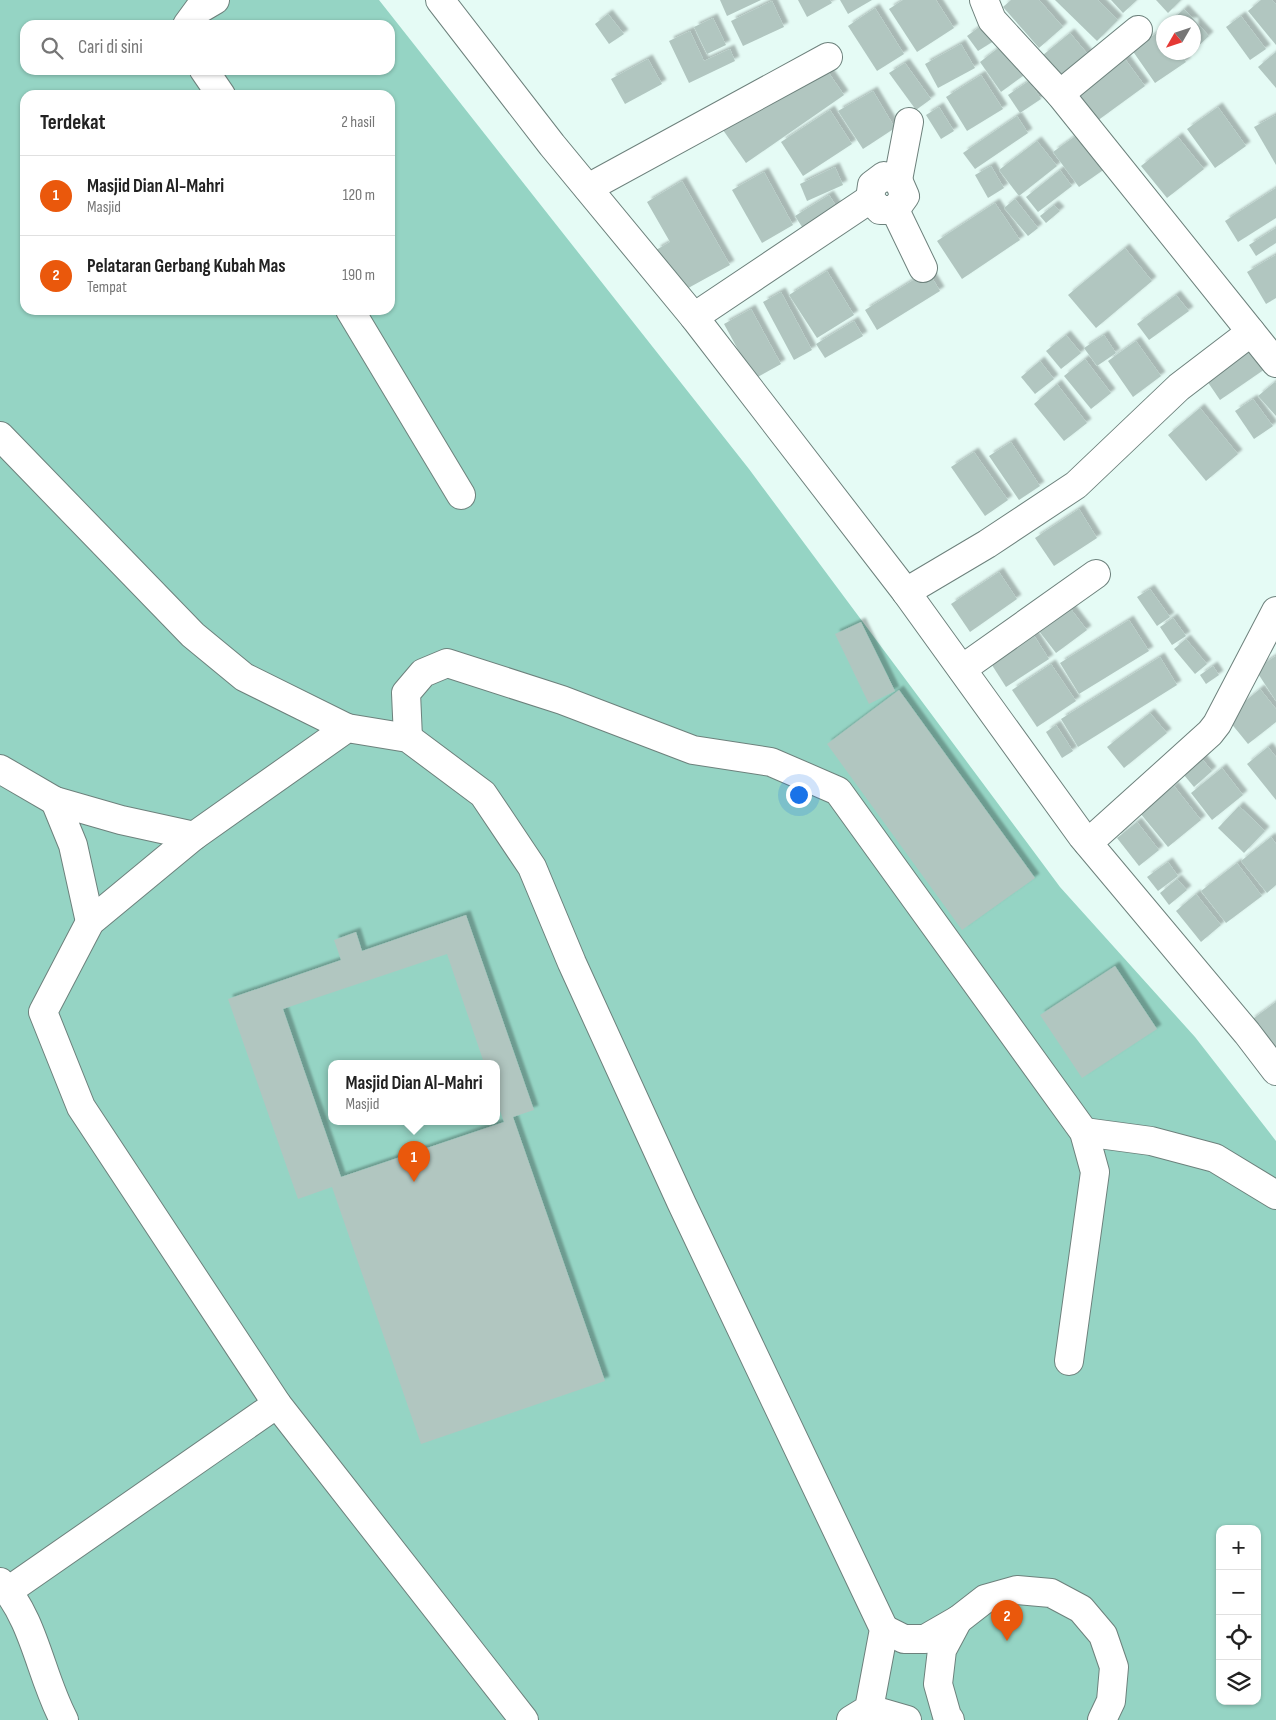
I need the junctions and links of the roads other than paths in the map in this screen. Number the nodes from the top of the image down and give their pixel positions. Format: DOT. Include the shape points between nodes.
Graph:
graph roads {
  1 [pos="215,0"];
  2 [pos="440,0"];
  3 [pos="984,0"];
  4 [pos="191,20"];
  5 [pos="1138,30"];
  6 [pos="828,57"];
  7 [pos="207,75"];
  8 [pos="217,90"];
  9 [pos="1060,94"];
  10 [pos="909,122"];
  11 [pos="898,180"];
  12 [pos="588,188"];
  13 [pos="870,200"];
  14 [pos="895,210"];
  15 [pos="923,268"];
  16 [pos="353,315"];
  17 [pos="694,317"];
  18 [pos="1252,332"];
  19 [pos="1276,363"];
  20 [pos="0,436"];
  21 [pos="461,495"];
  22 [pos="1096,574"];
  23 [pos="906,592"];
  24 [pos="1276,611"];
  25 [pos="962,669"];
  26 [pos="347,728"];
  27 [pos="408,738"];
  28 [pos="0,769"];
  29 [pos="55,802"];
  30 [pos="194,836"];
  31 [pos="1088,843"];
  32 [pos="90,922"];
  33 [pos="1276,1071"];
  34 [pos="1084,1132"];
  35 [pos="1276,1195"];
  36 [pos="1069,1361"];
  37 [pos="277,1404"];
  38 [pos="4,1586"];
  39 [pos="958,1620"];
  40 [pos="884,1629"];
  41 [pos="860,1714"];
  42 [pos="64,1720"];
  43 [pos="524,1720"];
  44 [pos="907,1720"];
  45 [pos="950,1720"];
  46 [pos="1102,1720"];
  1 -- 4 [label="street" via="198,10"];
  2 -- 12 [label="street"];
  3 -- 9 [label="street" via="992,20"];
  5 -- 9 [label="street"];
  6 -- 12 [label="street"];
  7 -- 8 [label="street"];
  9 -- 18 [label="street"];
  10 -- 11 [label="street"];
  11 -- 13 [label="street" via="884,176 872,185"];
  11 -- 14 [label="street" via="905,196"];
  12 -- 17 [label="street"];
  13 -- 14 [label="street" via="880,210"];
  13 -- 17 [label="street"];
  14 -- 15 [label="street"];
  16 -- 21 [label="street"];
  17 -- 23 [label="street"];
  18 -- 19 [label="street"];
  18 -- 23 [label="street" via="1179,387 1076,485 987,544"];
  20 -- 26 [label="street" via="193,636 244,677"];
  22 -- 25 [label="street"];
  23 -- 25 [label="street"];
  24 -- 31 [label="street" via="1210,733"];
  25 -- 31 [label="street"];
  26 -- 27 [label="street"];
  26 -- 30 [label="street"];
  27 -- 34 [label="street" via="406,693 423,673 447,663 562,700 693,750 771,762 838,791"];
  27 -- 40 [label="street" via="483,794 532,867 682,1204"];
  28 -- 29 [label="street"];
  29 -- 30 [label="street"];
  29 -- 32 [label="street" via="73,845"];
  30 -- 32 [label="street"];
  31 -- 33 [label="street"];
  32 -- 37 [label="street" via="43,1012 81,1107"];
  34 -- 35 [label="street" via="1151,1141 1215,1158"];
  34 -- 36 [label="street" via="1095,1172"];
  37 -- 38 [label="street"];
  37 -- 43 [label="street"];
  38 -- 42 [label="street" via="27,1623"];
  39 -- 40 [label="street" via="925,1639 904,1638"];
  39 -- 45 [label="street" via="942,1650 938,1684"];
  39 -- 46 [label="street" via="985,1599 1017,1590 1051,1593 1081,1609 1103,1635 1114,1667 1111,1701"];
  40 -- 41 [label="street"];
  41 -- 44 [label="street"];
}
